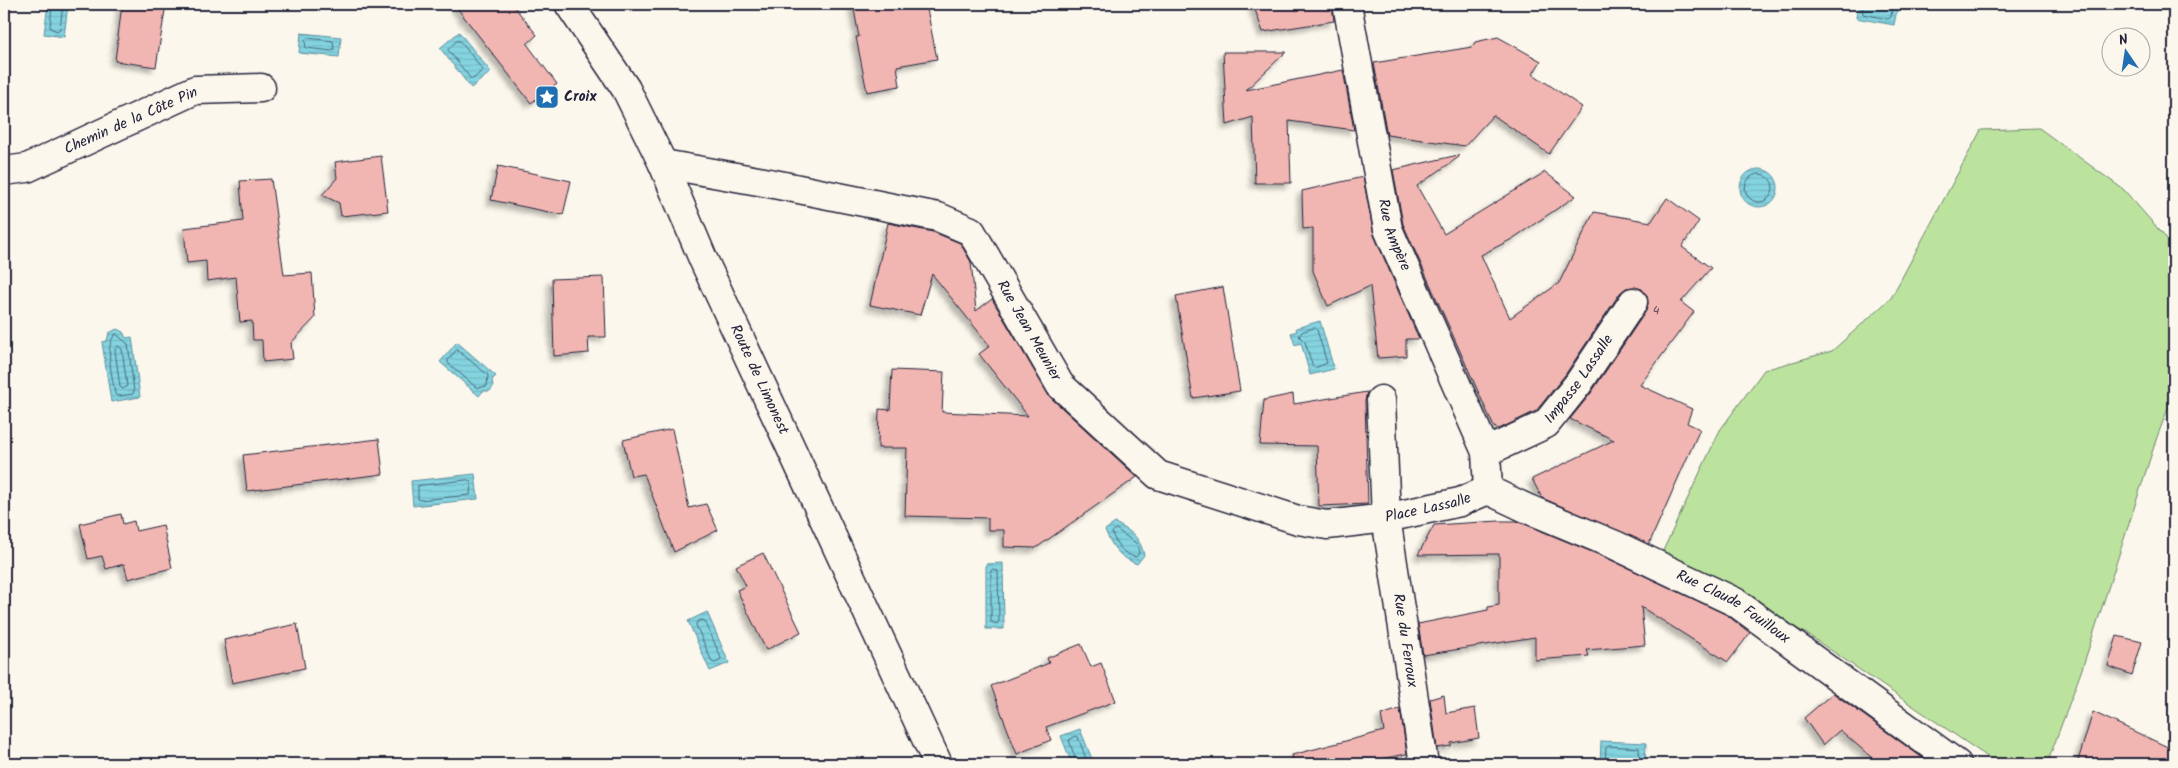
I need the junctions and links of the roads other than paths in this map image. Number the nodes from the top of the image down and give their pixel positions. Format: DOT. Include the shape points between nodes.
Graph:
graph roads {
  1 [pos="569,4"];
  2 [pos="1347,4"];
  3 [pos="261,88"];
  4 [pos="664,164"];
  5 [pos="4,172"];
  6 [pos="1633,302"];
  7 [pos="1381,400"];
  8 [pos="1486,452"];
  9 [pos="1488,490"];
  10 [pos="1386,518"];
  11 [pos="938,764"];
  12 [pos="1424,764"];
  13 [pos="1957,764"];
  1 -- 4 [label="street, Route de Limonest" via="626,89"];
  2 -- 8 [label="street, Rue Ampère" via="1388,228"];
  3 -- 5 [label="street, Chemin de la Côte Pin" via="195,90 27,168"];
  4 -- 10 [label="street, Rue Jean Meunier" via="938,217 971,231 1060,386 1158,475 1298,520 1327,525"];
  4 -- 11 [label="street, Route de Limonest" via="703,259"];
  6 -- 8 [label="street, Impasse Lassalle" via="1578,384 1546,424"];
  7 -- 10 [label="street, Place Lassalle"];
  8 -- 9 [label="street, Place Lassalle"];
  9 -- 10 [label="street, Place Lassalle" via="1460,502"];
  9 -- 13 [label="street, Rue Claude Fouilloux" via="1615,544 1735,602"];
  10 -- 12 [label="street, Rue du Ferroux"];
}
